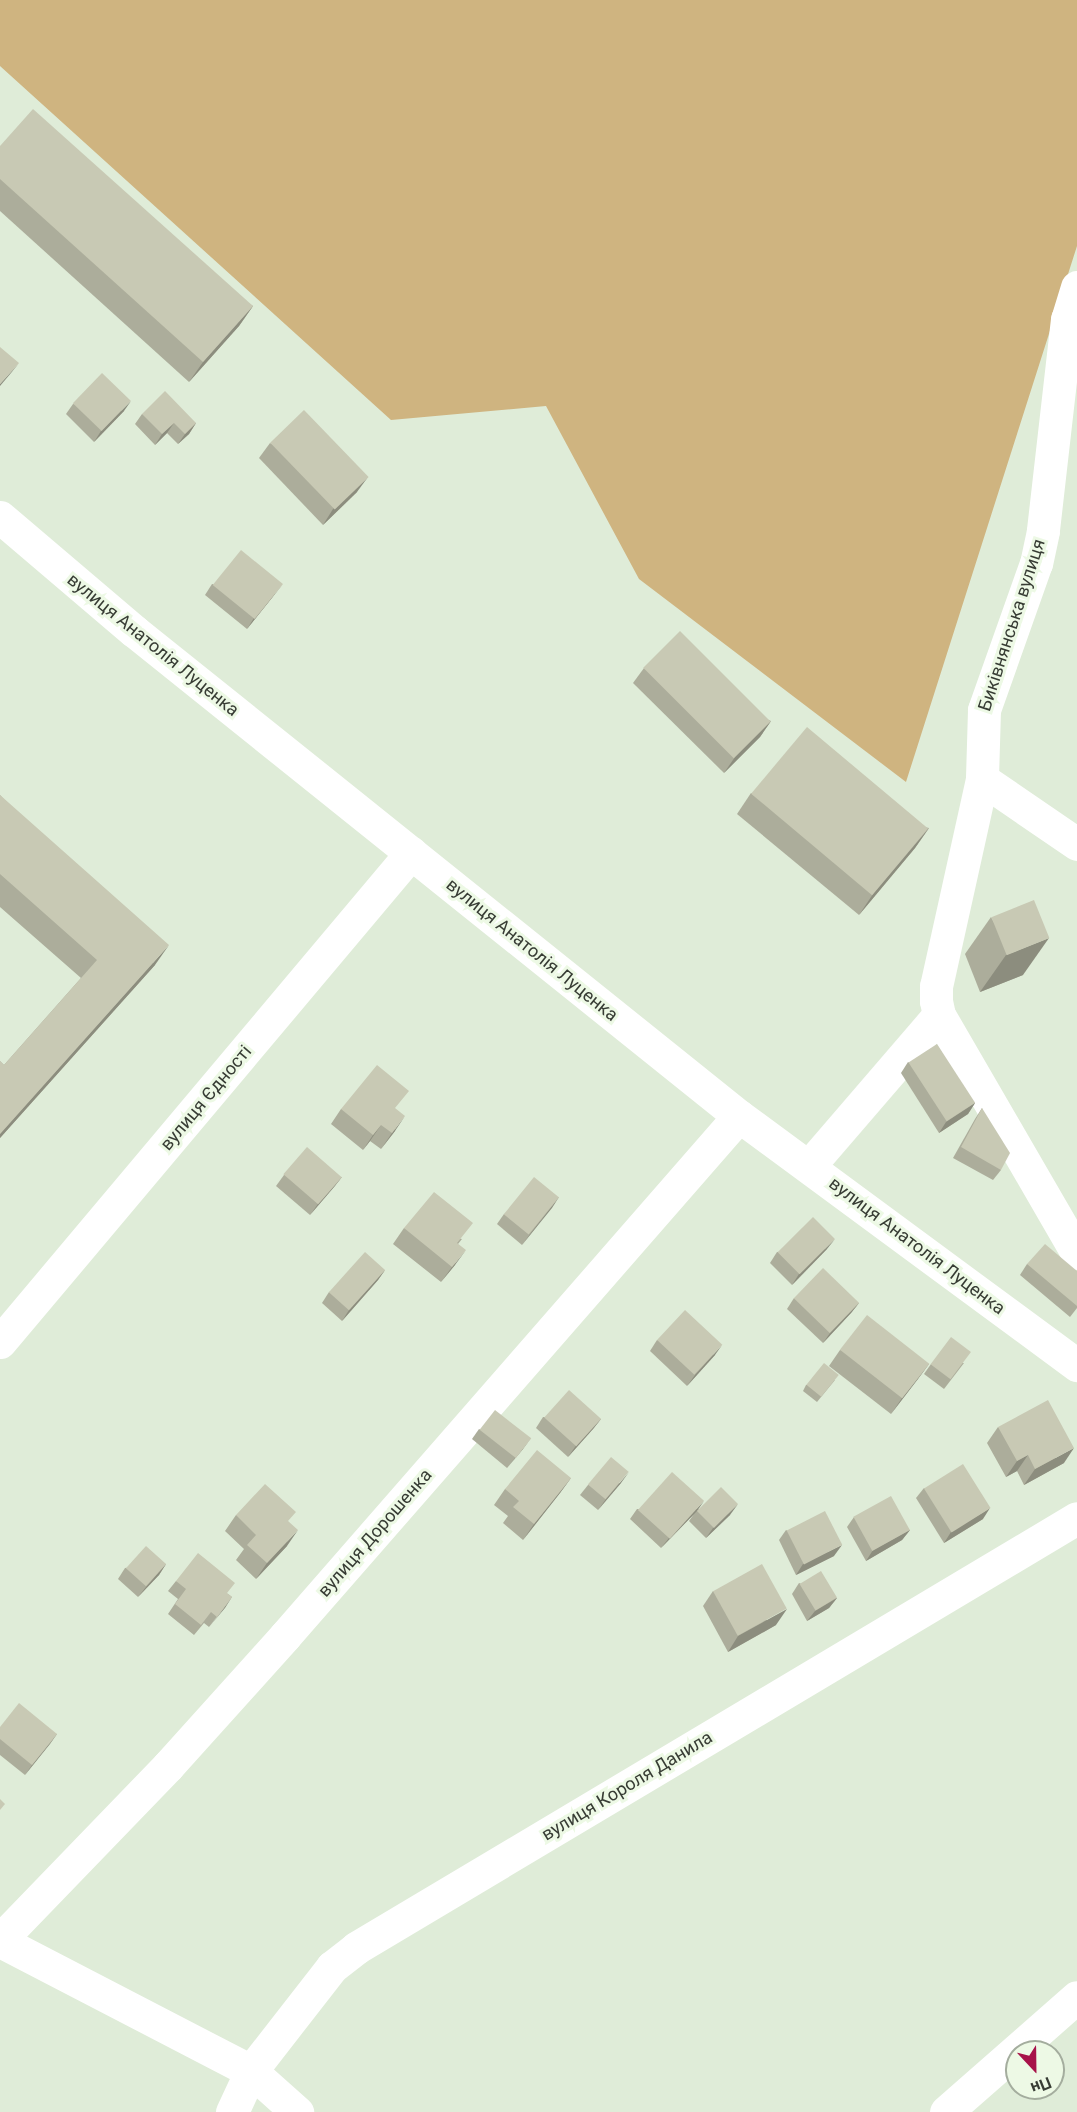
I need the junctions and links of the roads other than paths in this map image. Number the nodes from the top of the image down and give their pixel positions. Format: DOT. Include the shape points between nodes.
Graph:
graph roads {
  1 [pos="1077,287"];
  2 [pos="0,517"];
  3 [pos="982,779"];
  4 [pos="1077,844"];
  5 [pos="411,853"];
  6 [pos="939,1016"];
  7 [pos="739,1116"];
  8 [pos="809,1166"];
  9 [pos="1077,1253"];
  10 [pos="0,1342"];
  11 [pos="1077,1365"];
  12 [pos="1077,1518"];
  13 [pos="0,1940"];
  14 [pos="1077,1997"];
  15 [pos="251,2072"];
  16 [pos="232,2112"];
  17 [pos="297,2112"];
  18 [pos="946,2112"];
  1 -- 3 [label="street, Биківнянська вулиця" via="1067,319 1040,542 984,710"];
  2 -- 5 [label="street, вулиця Анатолія Луценка" via="134,631"];
  3 -- 4 [label="street"];
  3 -- 6 [label="street" via="936,986"];
  5 -- 7 [label="street, вулиця Анатолія Луценка"];
  5 -- 10 [label="street, вулиця Єдності"];
  6 -- 8 [label="street"];
  6 -- 9 [label="street"];
  7 -- 8 [label="street, вулиця Анатолія Луценка"];
  7 -- 13 [label="street, вулиця Дорошенка" via="293,1627 168,1766"];
  8 -- 11 [label="street, вулиця Анатолія Луценка"];
  12 -- 15 [label="street, вулиця Короля Данила" via="356,1948 332,1966"];
  13 -- 15 [label="street"];
  14 -- 18 [label="street"];
  15 -- 16 [label="street, вулиця Короля Данила"];
  15 -- 17 [label="street"];
}
